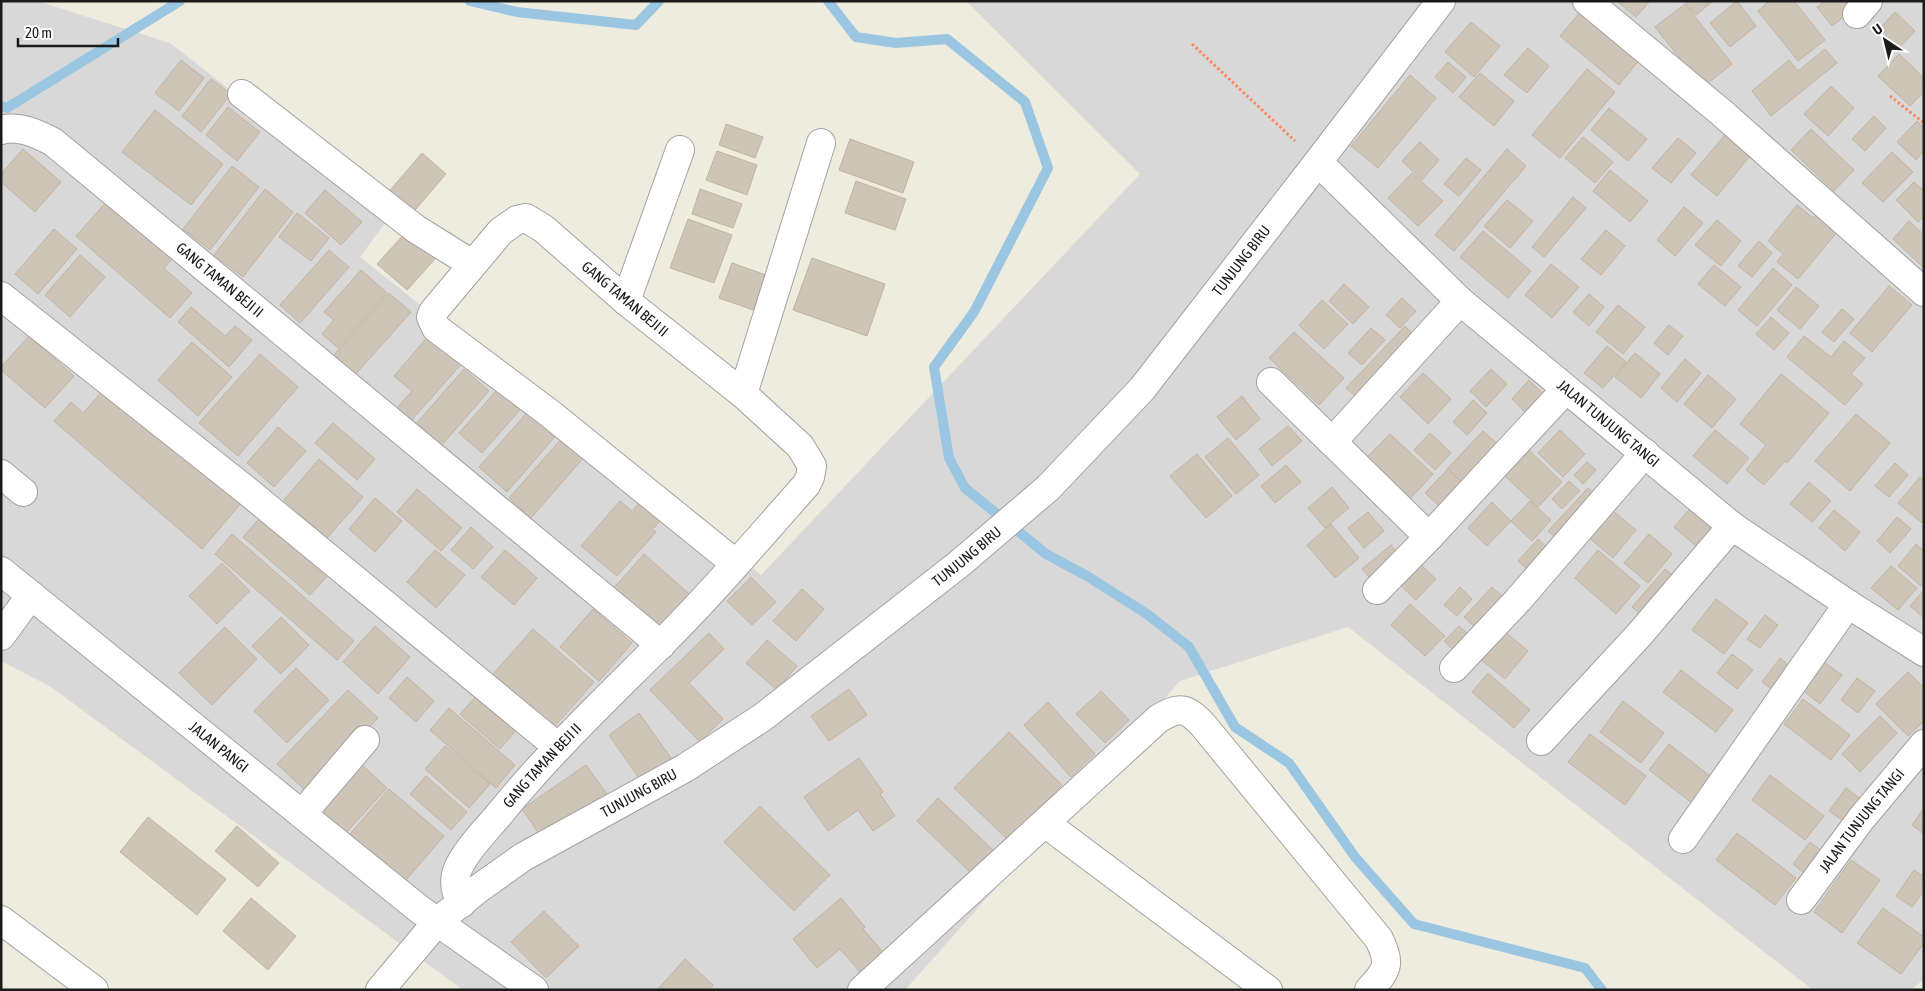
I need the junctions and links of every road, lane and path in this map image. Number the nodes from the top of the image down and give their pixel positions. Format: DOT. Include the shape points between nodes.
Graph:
graph roads {
  1 [pos="1441,1"];
  2 [pos="1587,1"];
  3 [pos="1192,44"];
  4 [pos="242,94"];
  5 [pos="1890,96"];
  6 [pos="1924,123"];
  7 [pos="1,130"];
  8 [pos="821,143"];
  9 [pos="680,150"];
  10 [pos="1318,162"];
  11 [pos="472,264"];
  12 [pos="1924,292"];
  13 [pos="1,296"];
  14 [pos="626,301"];
  15 [pos="1460,301"];
  16 [pos="1271,382"];
  17 [pos="1566,388"];
  18 [pos="743,394"];
  19 [pos="1332,442"];
  20 [pos="1645,453"];
  21 [pos="1,474"];
  22 [pos="23,492"];
  23 [pos="1732,526"];
  24 [pos="1429,537"];
  25 [pos="736,564"];
  26 [pos="1,571"];
  27 [pos="1377,590"];
  28 [pos="31,595"];
  29 [pos="1848,604"];
  30 [pos="1,636"];
  31 [pos="661,645"];
  32 [pos="1924,652"];
  33 [pos="1454,668"];
  34 [pos="365,740"];
  35 [pos="1541,741"];
  36 [pos="1924,744"];
  37 [pos="558,747"];
  38 [pos="302,814"];
  39 [pos="1045,824"];
  40 [pos="1683,839"];
  41 [pos="1801,900"];
  42 [pos="461,904"];
  43 [pos="1,920"];
  44 [pos="437,922"];
  45 [pos="94,990"];
  46 [pos="380,990"];
  47 [pos="534,990"];
  48 [pos="862,990"];
  49 [pos="1268,990"];
  50 [pos="1369,990"];
  1 -- 10 [label="street, TUNJUNG BIRU"];
  2 -- 12 [label="street" via="1722,113"];
  3 -- 10 [label="path"];
  4 -- 11 [label="street" via="416,228"];
  5 -- 6 [label="path"];
  7 -- 31 [label="street, GANG TAMAN BEJI II" via="21,129 53,142"];
  8 -- 18 [label="street"];
  9 -- 14 [label="street"];
  10 -- 15 [label="street, JALAN TUNJUNG TANGI"];
  10 -- 42 [label="street, TUNJUNG BIRU" via="1142,389 1048,488 979,547 763,717 685,768 523,857"];
  11 -- 14 [label="street, GANG TAMAN BEJI II" via="501,231 526,218 544,228"];
  11 -- 25 [label="street" via="433,312 431,317 436,328 548,412"];
  13 -- 37 [label="street" via="246,490"];
  14 -- 18 [label="street, GANG TAMAN BEJI II"];
  15 -- 17 [label="street, JALAN TUNJUNG TANGI"];
  15 -- 19 [label="street"];
  16 -- 19 [label="street"];
  17 -- 20 [label="street, JALAN TUNJUNG TANGI"];
  17 -- 24 [label="street"];
  18 -- 25 [label="street, GANG TAMAN BEJI II" via="800,446 812,466 806,485"];
  19 -- 24 [label="street"];
  20 -- 23 [label="street, JALAN TUNJUNG TANGI"];
  20 -- 33 [label="street" via="1518,600"];
  21 -- 22 [label="street"];
  23 -- 29 [label="street, JALAN TUNJUNG TANGI"];
  23 -- 35 [label="street" via="1639,635"];
  24 -- 27 [label="street"];
  25 -- 31 [label="street, GANG TAMAN BEJI II"];
  26 -- 28 [label="street, JALAN PANGI"];
  28 -- 30 [label="street"];
  28 -- 38 [label="street, JALAN PANGI"];
  29 -- 32 [label="street, JALAN TUNJUNG TANGI"];
  29 -- 40 [label="street"];
  31 -- 37 [label="street, GANG TAMAN BEJI II"];
  34 -- 38 [label="street"];
  36 -- 41 [label="street, JALAN TUNJUNG TANGI" via="1860,819"];
  37 -- 42 [label="street, GANG TAMAN BEJI II" via="462,861 454,878"];
  38 -- 44 [label="street, JALAN PANGI"];
  39 -- 48 [label="street"];
  39 -- 49 [label="street"];
  39 -- 50 [label="street" via="1158,720 1171,711 1185,710 1203,725 1379,939 1387,956 1385,972"];
  42 -- 44 [label="street, TUNJUNG BIRU"];
  43 -- 45 [label="street"];
  44 -- 46 [label="street, TUNJUNG BIRU"];
  44 -- 47 [label="street, JALAN PANGI"];
}
